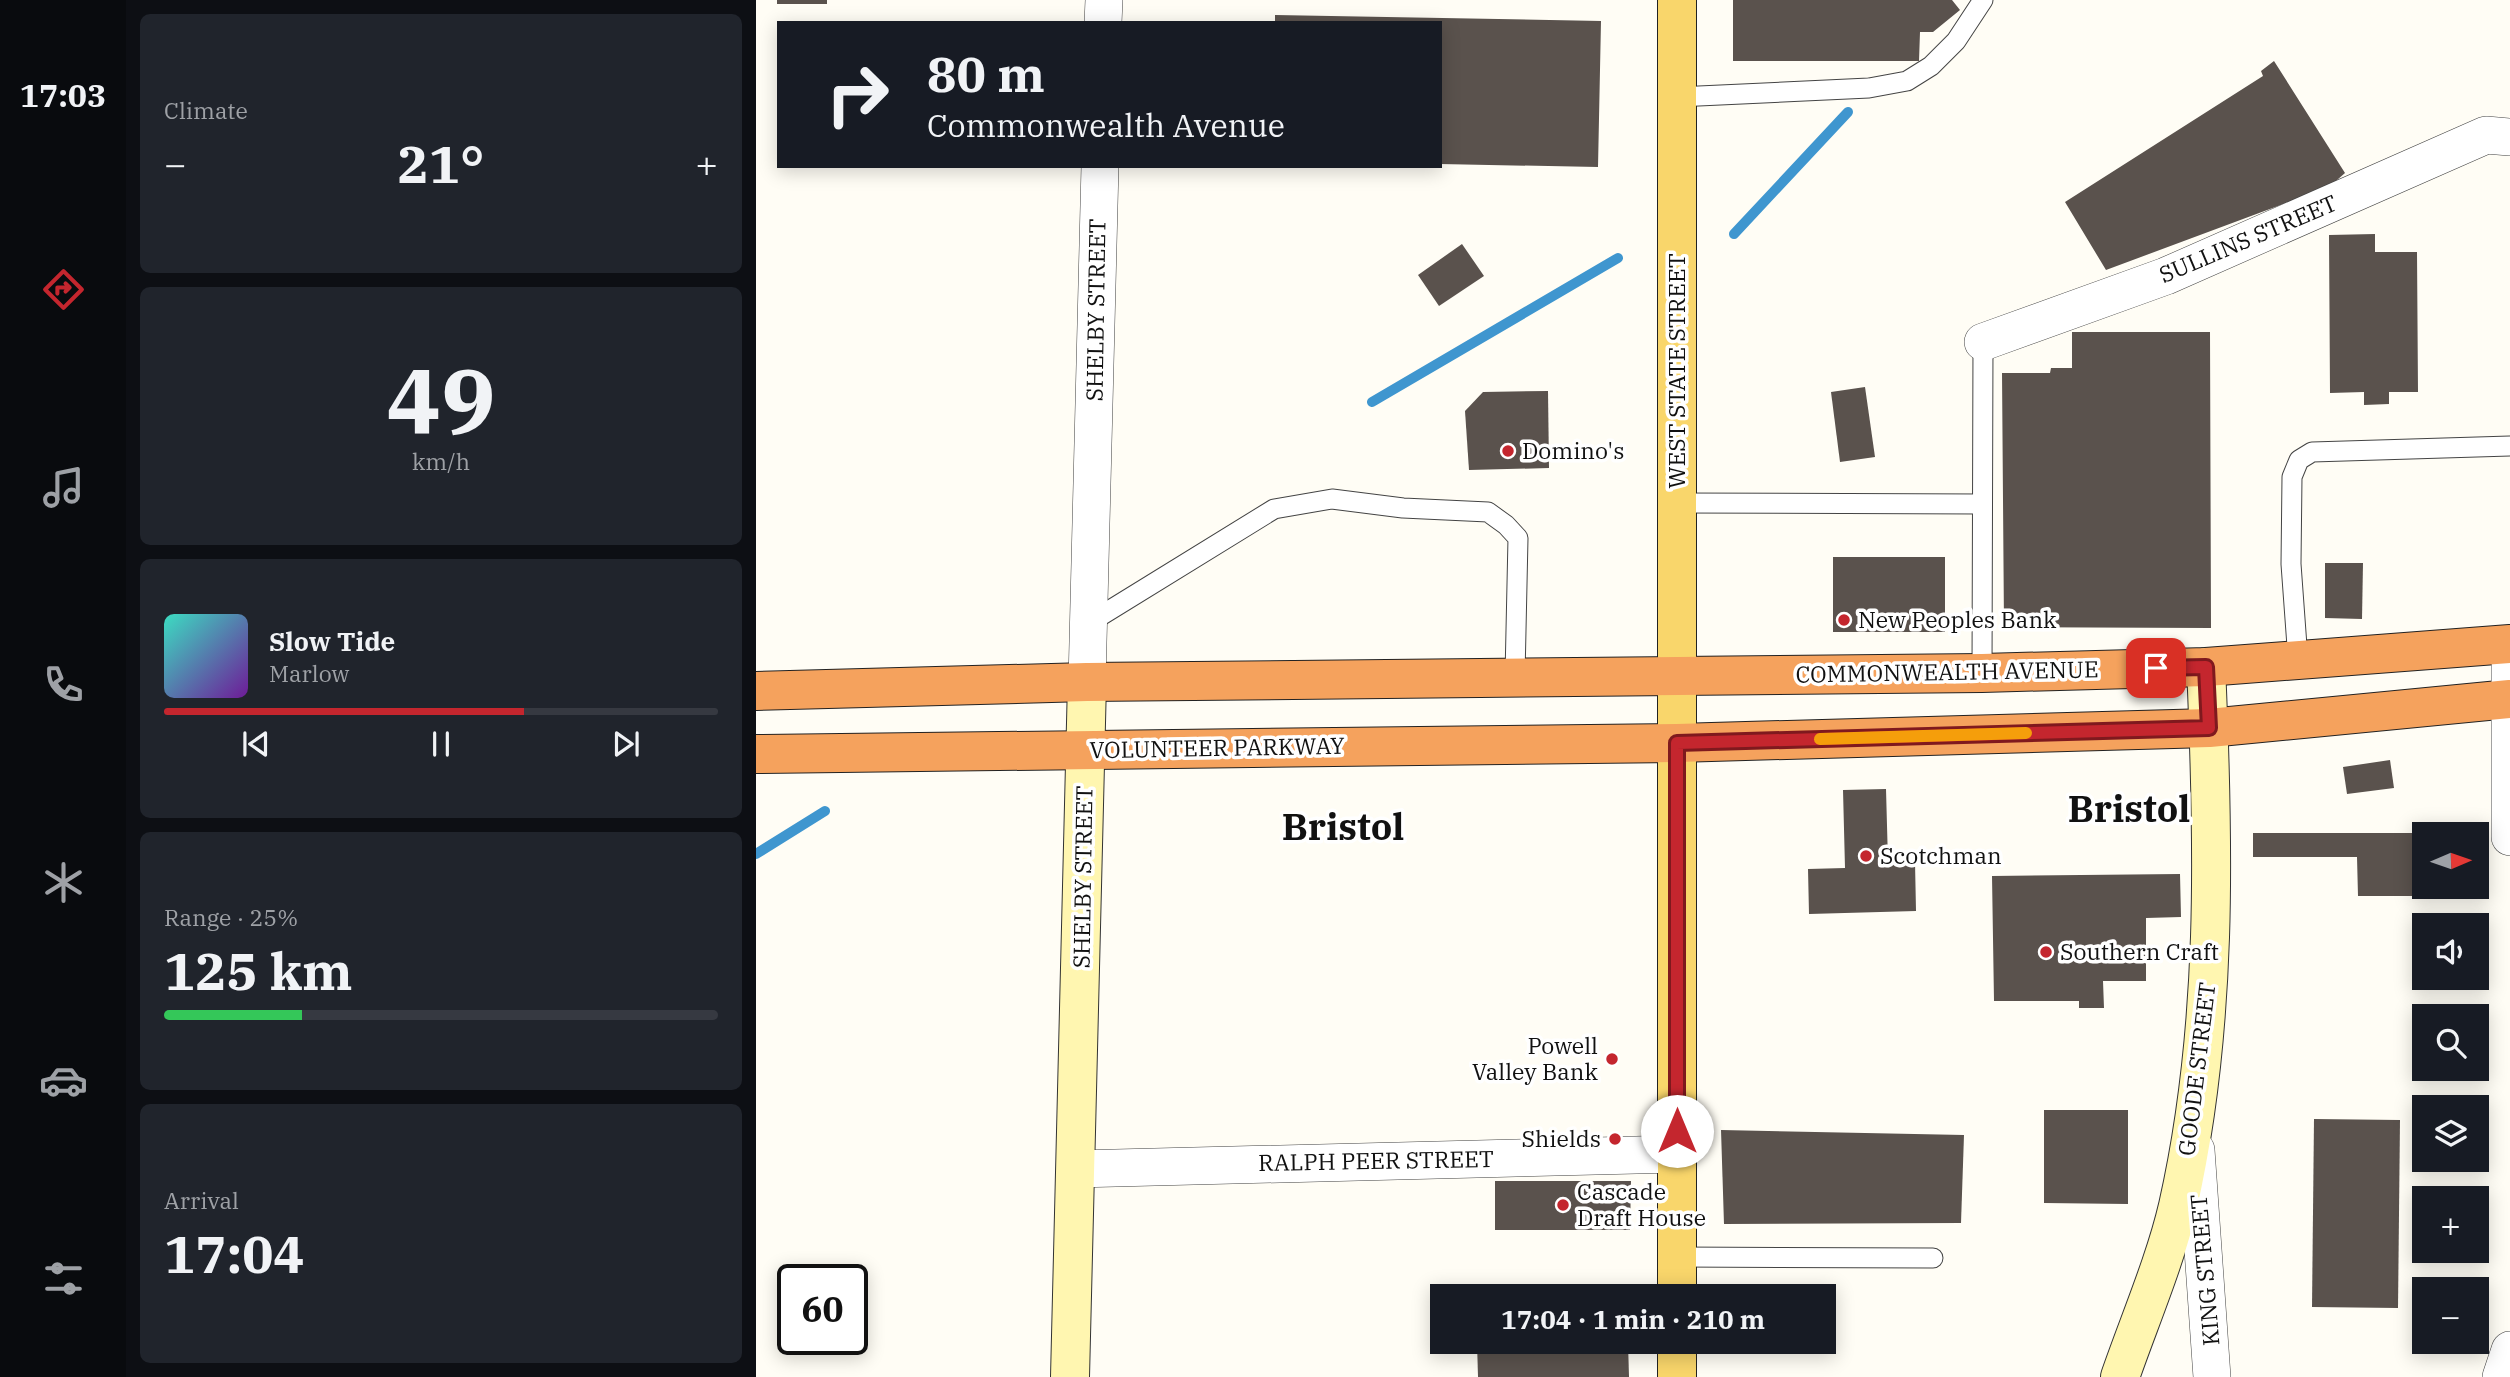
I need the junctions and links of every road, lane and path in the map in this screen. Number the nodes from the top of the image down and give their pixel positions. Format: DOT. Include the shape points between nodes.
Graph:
graph roads {
  1 [pos="1104,0"];
  2 [pos="1677,0"];
  3 [pos="1983,0"];
  4 [pos="1103,21"];
  5 [pos="1677,97"];
  6 [pos="2510,137"];
  7 [pos="1100,168"];
  8 [pos="1983,342"];
  9 [pos="2510,446"];
  10 [pos="1677,503"];
  11 [pos="1982,504"];
  12 [pos="1089,623"];
  13 [pos="2510,644"];
  14 [pos="2298,660"];
  15 [pos="2206,667"];
  16 [pos="1982,673"];
  17 [pos="1515,676"];
  18 [pos="1677,677"];
  19 [pos="1087,682"];
  20 [pos="2509,688"];
  21 [pos="756,691"];
  22 [pos="2209,728"];
  23 [pos="1677,743"];
  24 [pos="1086,750"];
  25 [pos="756,754"];
  26 [pos="2510,838"];
  27 [pos="2193,1121"];
  28 [pos="1677,1154"];
  29 [pos="1076,1169"];
  30 [pos="1677,1256"];
  31 [pos="1933,1258"];
  32 [pos="1677,1284"];
  33 [pos="2510,1350"];
  34 [pos="1677,1354"];
  35 [pos="1070,1377"];
  36 [pos="1677,1377"];
  37 [pos="2120,1377"];
  38 [pos="2212,1377"];
  39 [pos="2501,1377"];
  1 -- 4 [label="street"];
  2 -- 5 [label="main road, WEST STATE STREET"];
  3 -- 5 [label="lane" via="1956,41 1931,66 1907,81 1869,88"];
  5 -- 10 [label="main road, WEST STATE STREET"];
  6 -- 8 [label="street, SULLINS STREET" via="2486,135 2166,276"];
  7 -- 12 [label="street, SHELBY STREET"];
  8 -- 11 [label="lane"];
  9 -- 14 [label="lane" via="2312,452 2300,460 2292,477 2291,564"];
  10 -- 11 [label="lane"];
  10 -- 18 [label="main road, WEST STATE STREET"];
  11 -- 16 [label="lane"];
  12 -- 17 [label="lane" via="1274,509 1332,499 1488,512 1518,538"];
  12 -- 19 [label="street, SHELBY STREET"];
  13 -- 14 [label="highway, COMMONWEALTH AVENUE"];
  14 -- 15 [label="highway, COMMONWEALTH AVENUE"];
  15 -- 16 [label="highway, COMMONWEALTH AVENUE"];
  15 -- 22 [label="main road, GOODE STREET"];
  16 -- 18 [label="highway, COMMONWEALTH AVENUE"];
  17 -- 18 [label="highway"];
  17 -- 19 [label="highway"];
  18 -- 23 [label="main road, WEST STATE STREET"];
  19 -- 21 [label="highway"];
  19 -- 24 [label="main road, SHELBY STREET"];
  20 -- 22 [label="highway"];
  20 -- 26 [label="street"];
  22 -- 23 [label="highway"];
  22 -- 27 [label="main road, GOODE STREET" via="2211,955"];
  23 -- 24 [label="highway, VOLUNTEER PARKWAY"];
  23 -- 28 [label="main road, WEST STATE STREET"];
  24 -- 25 [label="highway, VOLUNTEER PARKWAY"];
  24 -- 29 [label="main road, SHELBY STREET"];
  27 -- 37 [label="main road, GOODE STREET" via="2177,1208"];
  27 -- 38 [label="street, KING STREET"];
  28 -- 29 [label="street, RALPH PEER STREET"];
  28 -- 30 [label="main road, WEST STATE STREET"];
  29 -- 35 [label="main road, SHELBY STREET"];
  30 -- 31 [label="lane"];
  30 -- 32 [label="main road, WEST STATE STREET"];
  33 -- 39 [label="street"];
  34 -- 36 [label="main road"];
}
